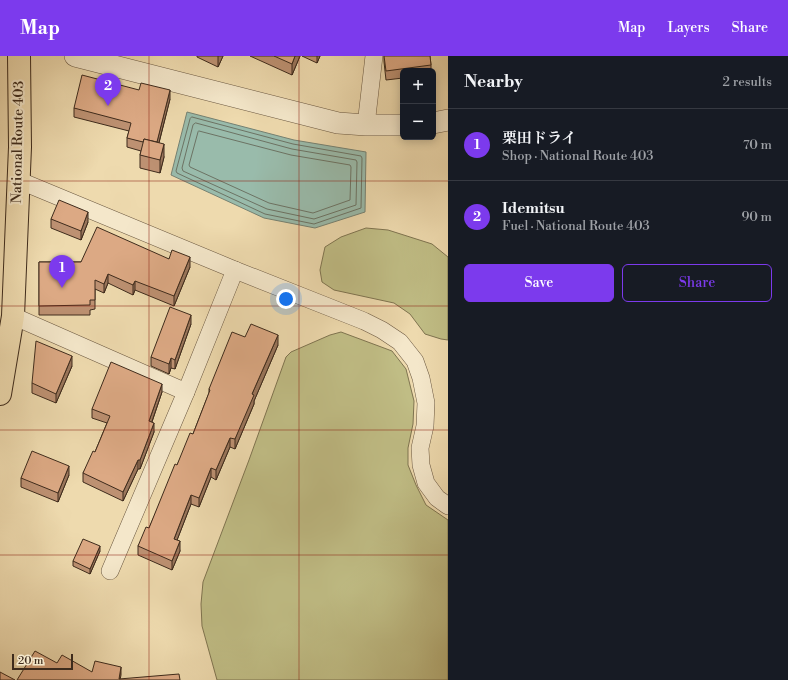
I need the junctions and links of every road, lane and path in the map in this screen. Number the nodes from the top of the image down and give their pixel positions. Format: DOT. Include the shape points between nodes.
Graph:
graph roads {
  1 [pos="19,56"];
  2 [pos="75,56"];
  3 [pos="374,56"];
  4 [pos="448,120"];
  5 [pos="436,122"];
  6 [pos="400,125"];
  7 [pos="366,126"];
  8 [pos="18,180"];
  9 [pos="235,270"];
  10 [pos="13,316"];
  11 [pos="186,392"];
  12 [pos="0,394"];
  13 [pos="448,506"];
  14 [pos="110,571"];
  1 -- 8 [label="highway, National Route 403"];
  2 -- 7 [label="street" via="338,123"];
  3 -- 7 [label="street"];
  4 -- 5 [label="street"];
  6 -- 7 [label="street"];
  8 -- 9 [label="street"];
  8 -- 10 [label="highway, National Route 403"];
  9 -- 11 [label="street"];
  9 -- 13 [label="street" via="364,321 400,342 415,361 426,403 425,426 420,448 421,466 426,483 437,498"];
  10 -- 11 [label="street"];
  10 -- 12 [label="highway, National Route 403"];
  11 -- 14 [label="street"];
}
